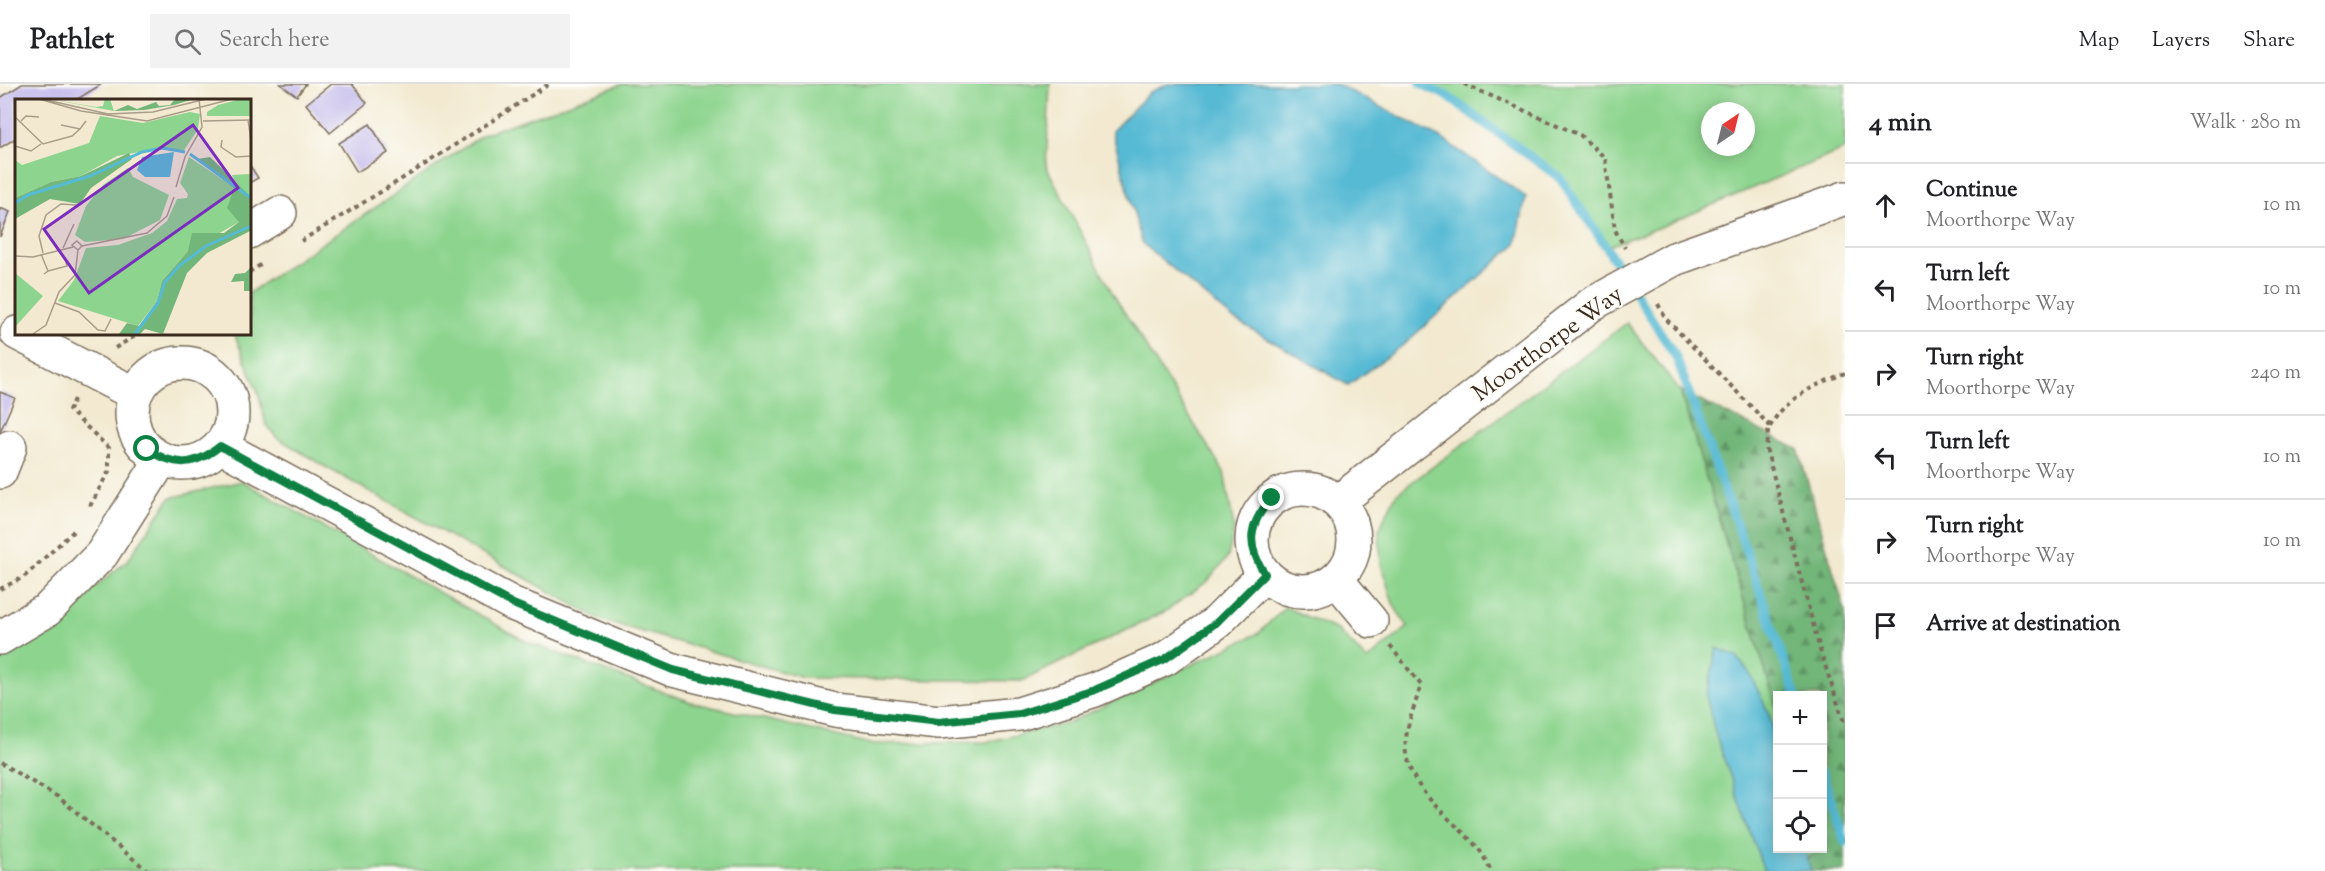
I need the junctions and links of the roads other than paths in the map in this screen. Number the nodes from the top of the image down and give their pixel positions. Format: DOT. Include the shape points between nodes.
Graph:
graph roads {
  1 [pos="1845,198"];
  2 [pos="280,213"];
  3 [pos="250,231"];
  4 [pos="0,324"];
  5 [pos="15,332"];
  6 [pos="21,334"];
  7 [pos="57,342"];
  8 [pos="135,394"];
  9 [pos="220,446"];
  10 [pos="162,459"];
  11 [pos="1338,502"];
  12 [pos="1265,574"];
  13 [pos="1336,579"];
  14 [pos="1371,621"];
  15 [pos="0,638"];
  1 -- 11 [label="street, Moorthorpe Way, bridge" via="1674,259 1592,304"];
  2 -- 3 [label="street"];
  4 -- 5 [label="street"];
  6 -- 7 [label="street"];
  7 -- 8 [label="street" via="87,370"];
  8 -- 9 [label="street" via="144,379 176,362 210,371 223,383 231,399 230,428"];
  8 -- 10 [label="street" via="132,411 137,435 147,449"];
  9 -- 10 [label="street" via="207,457 190,463"];
  9 -- 12 [label="street" via="513,604 673,670 835,710 939,722 1019,714 1095,690 1165,659 1217,622"];
  10 -- 15 [label="street" via="102,554 47,610"];
  11 -- 12 [label="street" via="1305,488 1264,488 1251,542 1255,559"];
  11 -- 13 [label="street" via="1350,518 1354,535 1353,553"];
  12 -- 13 [label="street" via="1277,585 1294,591 1312,591"];
  13 -- 14 [label="street"];
}
